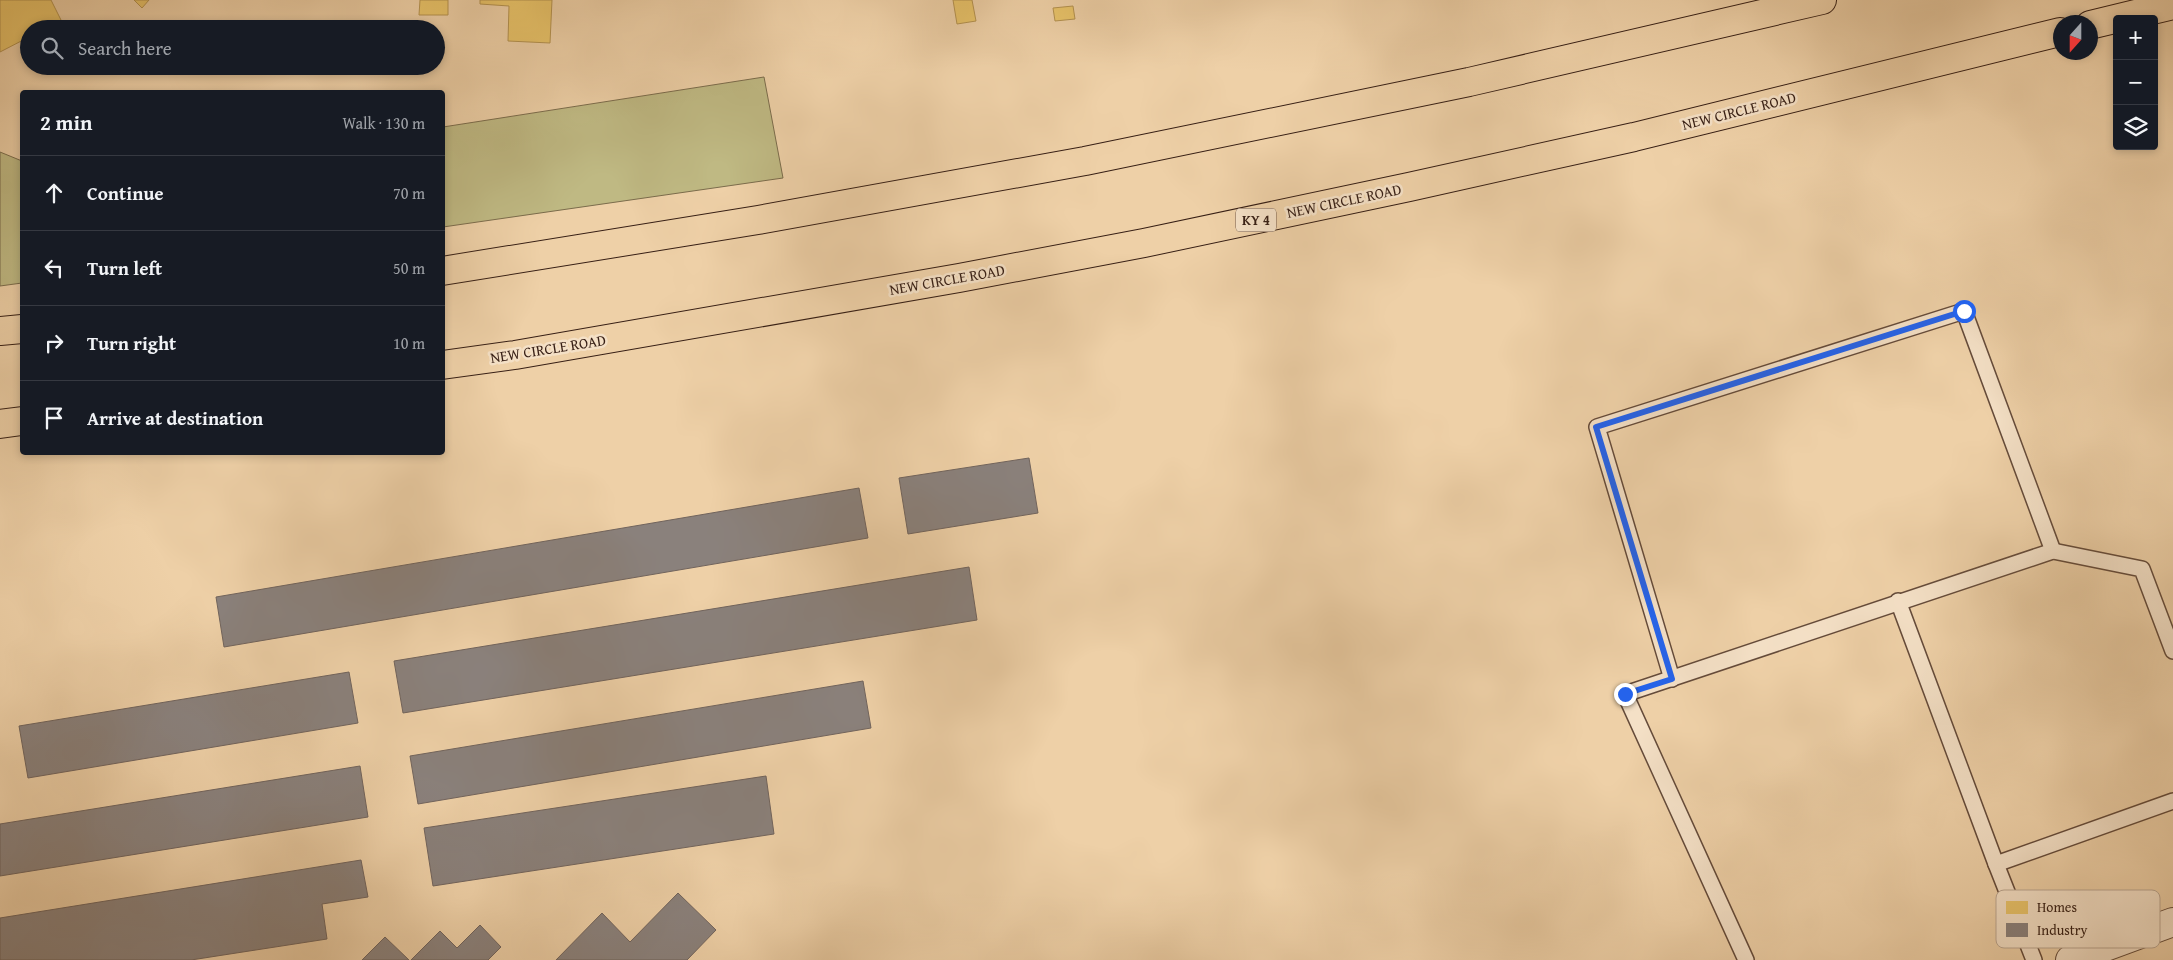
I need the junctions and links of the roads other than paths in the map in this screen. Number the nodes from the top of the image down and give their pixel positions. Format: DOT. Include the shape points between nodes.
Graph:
graph roads {
  1 [pos="1822,0"];
  2 [pos="2173,5"];
  3 [pos="2098,23"];
  4 [pos="2053,34"];
  5 [pos="445,271"];
  6 [pos="20,328"];
  7 [pos="0,331"];
  8 [pos="445,365"];
  9 [pos="20,421"];
  10 [pos="0,424"];
  11 [pos="2053,551"];
  12 [pos="1898,601"];
  13 [pos="2173,651"];
  14 [pos="1672,679"];
  15 [pos="2173,801"];
  16 [pos="1996,864"];
  17 [pos="2006,890"];
  18 [pos="2173,922"];
  19 [pos="2160,927"];
  20 [pos="2029,948"];
  21 [pos="2103,948"];
  22 [pos="1746,960"];
  23 [pos="2034,960"];
  24 [pos="2070,960"];
  1 -- 5 [label="highway" via="1469,82 1084,161 758,220"];
  2 -- 3 [label="highway"];
  4 -- 8 [label="highway, NEW CIRCLE ROAD / KY 4" via="1614,141 1153,241 959,278"];
  6 -- 7 [label="highway"];
  9 -- 10 [label="highway"];
  11 -- 12 [label="lane"];
  11 -- 13 [label="lane" via="2142,569"];
  11 -- 14 [label="lane" via="1964,311 1596,427"];
  12 -- 14 [label="lane"];
  12 -- 16 [label="lane"];
  14 -- 22 [label="lane" via="1625,694"];
  15 -- 16 [label="lane"];
  16 -- 17 [label="lane"];
  18 -- 19 [label="street"];
  20 -- 23 [label="lane"];
  21 -- 24 [label="street"];
}
